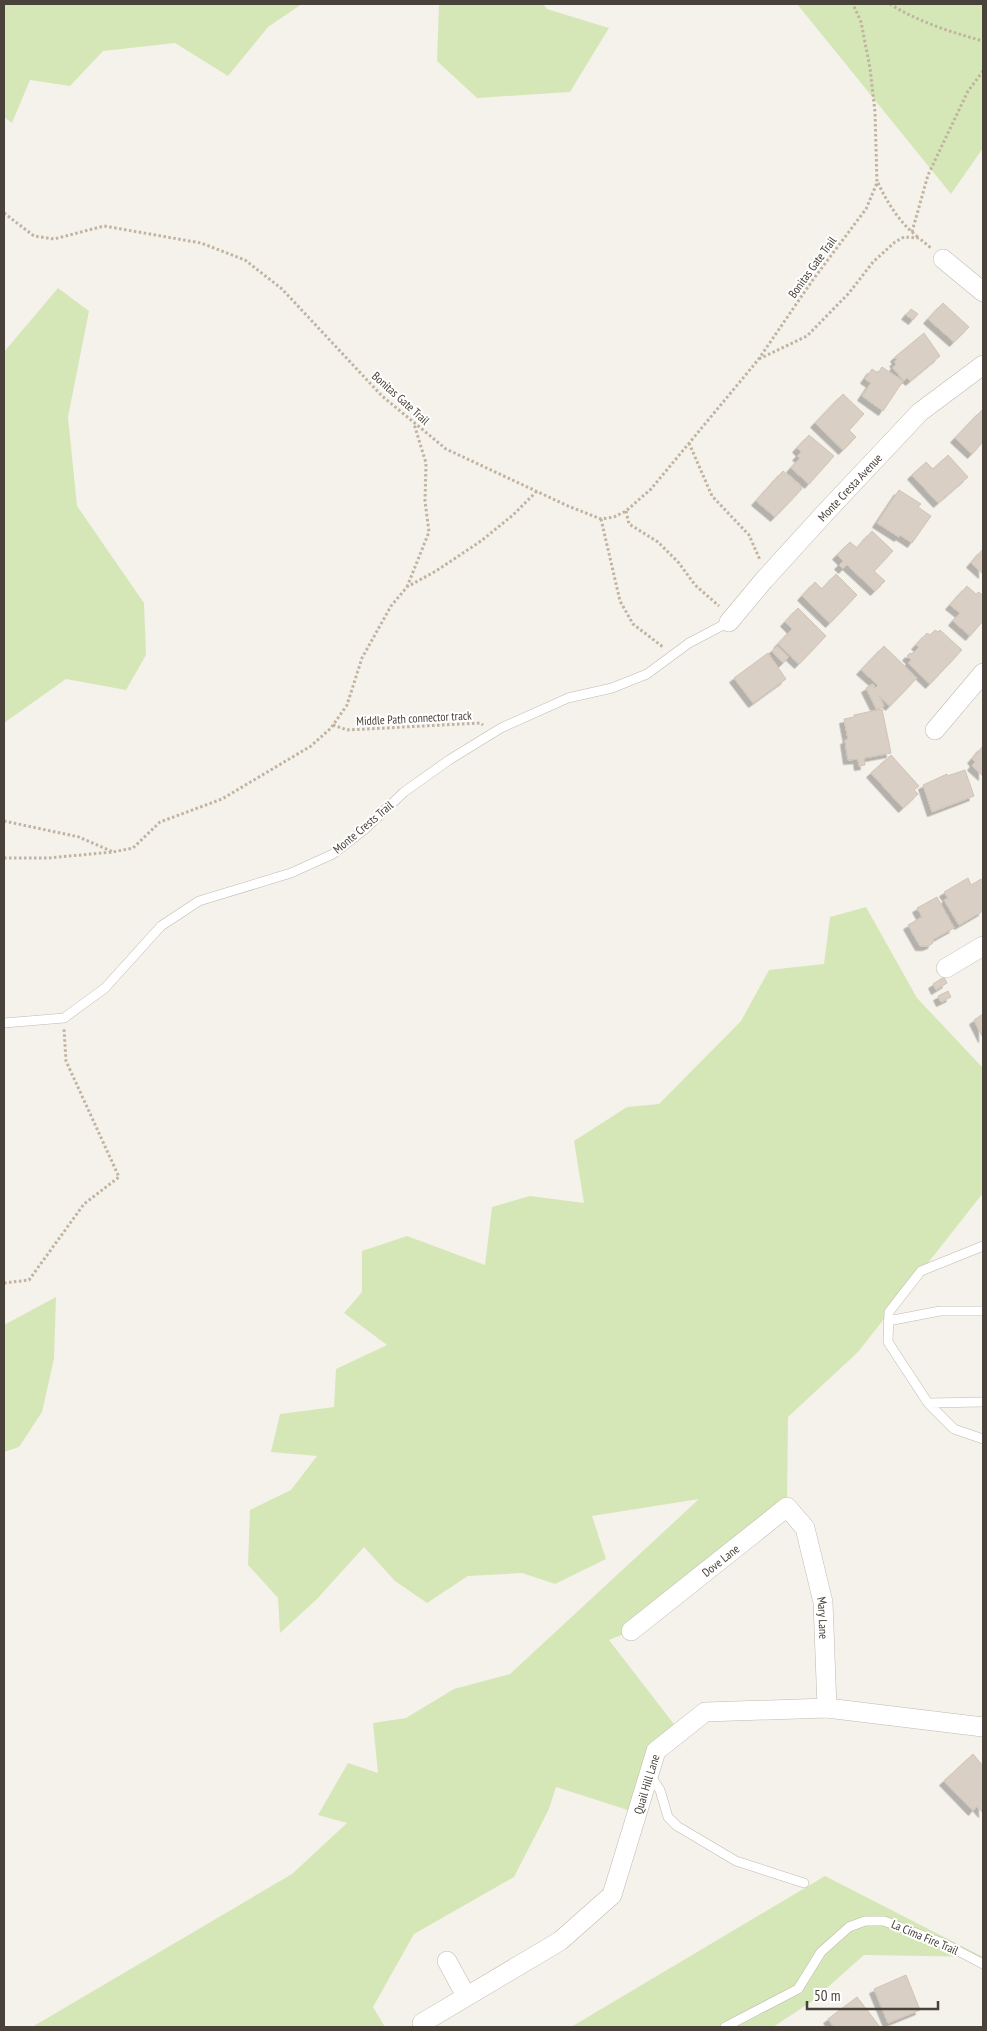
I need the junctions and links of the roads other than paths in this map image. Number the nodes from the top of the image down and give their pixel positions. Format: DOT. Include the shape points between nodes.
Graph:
graph roads {
  1 [pos="943,259"];
  2 [pos="983,292"];
  3 [pos="983,365"];
  4 [pos="730,621"];
  5 [pos="983,673"];
  6 [pos="935,730"];
  7 [pos="983,946"];
  8 [pos="946,968"];
  9 [pos="4,1023"];
  10 [pos="983,1246"];
  11 [pos="983,1311"];
  12 [pos="888,1322"];
  13 [pos="983,1402"];
  14 [pos="928,1403"];
  15 [pos="983,1439"];
  16 [pos="805,1528"];
  17 [pos="631,1631"];
  18 [pos="827,1708"];
  19 [pos="983,1727"];
  20 [pos="649,1774"];
  21 [pos="804,1883"];
  22 [pos="447,1961"];
  23 [pos="983,1964"];
  24 [pos="466,1996"];
  25 [pos="422,2023"];
  26 [pos="725,2027"];
  1 -- 2 [label="street"];
  3 -- 4 [label="street, Monte Cresta Avenue" via="920,412"];
  4 -- 9 [label="lane, Monte Crests Trail" via="688,643 647,674 612,688 568,698 494,732 404,792 333,854 291,873 199,902 161,926 106,988 64,1018"];
  5 -- 6 [label="street"];
  7 -- 8 [label="street"];
  10 -- 12 [label="lane" via="921,1271 888,1312"];
  11 -- 12 [label="lane" via="940,1311"];
  12 -- 14 [label="lane" via="888,1342"];
  13 -- 14 [label="lane"];
  14 -- 15 [label="lane" via="954,1429"];
  16 -- 17 [label="street, Dove Lane" via="787,1507"];
  16 -- 18 [label="street, Mary Lane" via="823,1602"];
  18 -- 19 [label="street, Quail Hill Lane"];
  18 -- 20 [label="street, Quail Hill Lane" via="705,1712 656,1751"];
  20 -- 21 [label="lane" via="660,1790 668,1817 677,1826 736,1861"];
  20 -- 24 [label="street, Quail Hill Lane" via="612,1895 560,1941"];
  22 -- 24 [label="street"];
  23 -- 26 [label="lane, La Cima Fire Trail" via="945,1944 884,1921 865,1921 849,1927 821,1952 798,1989"];
  24 -- 25 [label="street, Quail Hill Lane"];
}
